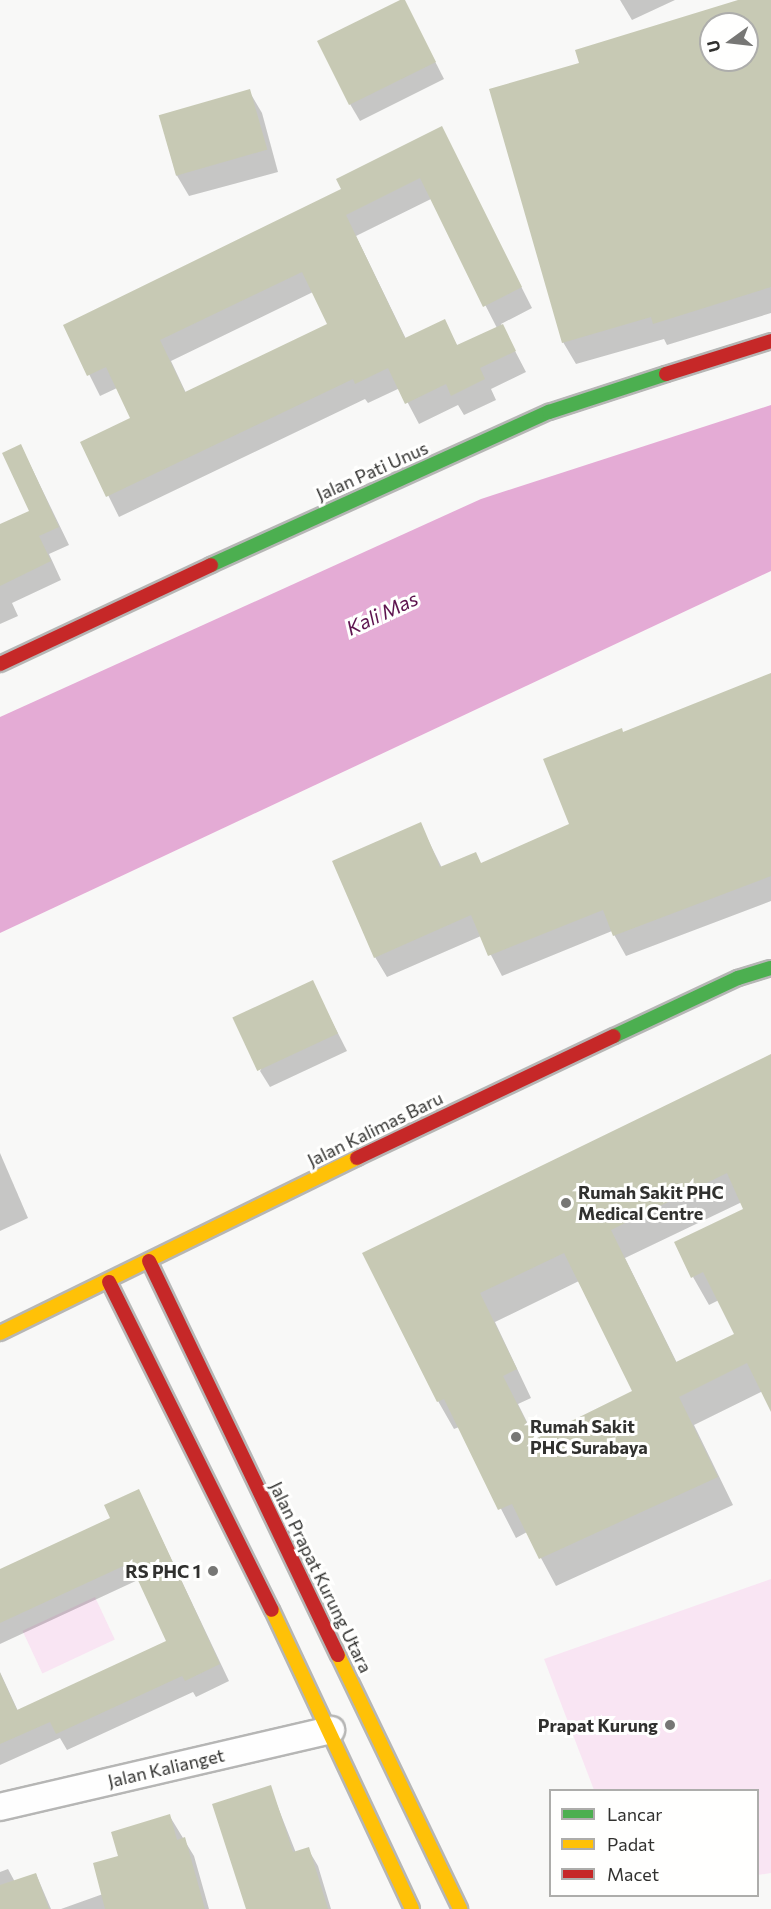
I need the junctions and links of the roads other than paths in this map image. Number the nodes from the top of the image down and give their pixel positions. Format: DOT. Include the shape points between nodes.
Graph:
graph roads {
  1 [pos="771,341"];
  2 [pos="0,664"];
  3 [pos="771,968"];
  4 [pos="149,1261"];
  5 [pos="109,1282"];
  6 [pos="0,1333"];
  7 [pos="313,1603"];
  8 [pos="286,1614"];
  9 [pos="331,1730"];
  10 [pos="0,1807"];
  11 [pos="412,1909"];
  12 [pos="460,1909"];
  1 -- 2 [label="street, Jalan Pati Unus" via="549,412"];
  3 -- 4 [label="street, Jalan Kalimas Baru" via="738,978 415,1129"];
  4 -- 5 [label="street, Jalan Kalimas Baru"];
  4 -- 7 [label="street, Jalan Prapat Kurung Utara"];
  5 -- 6 [label="street, Jalan Kalimas Baru"];
  5 -- 8 [label="street"];
  7 -- 8 [label="street"];
  7 -- 12 [label="street, Jalan Prapat Kurung Utara"];
  8 -- 9 [label="street"];
  9 -- 10 [label="street, Jalan Kalianget"];
  9 -- 11 [label="street"];
}
